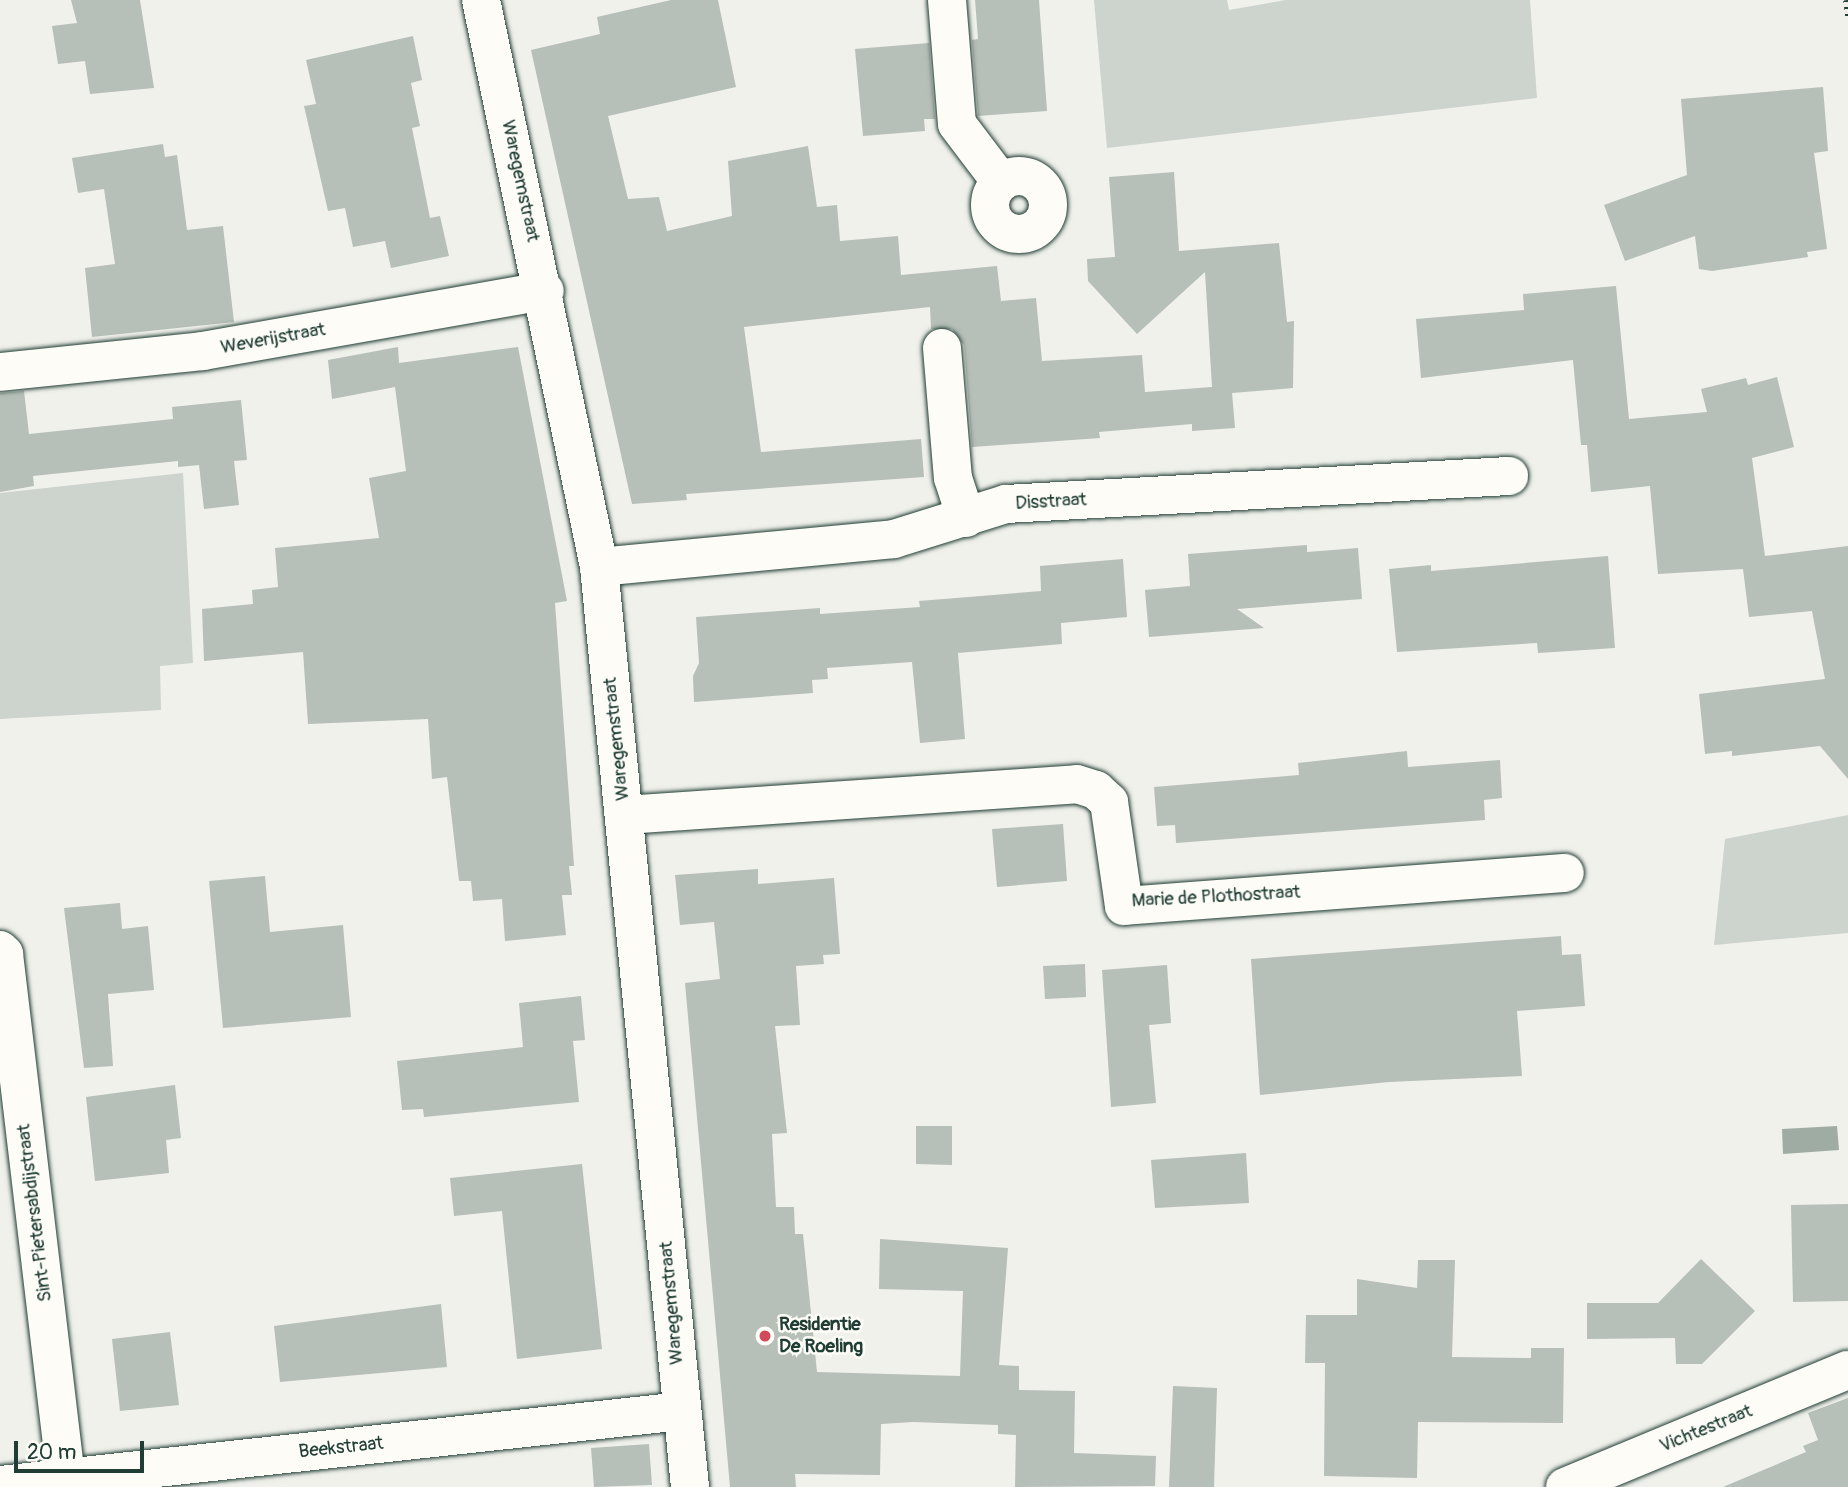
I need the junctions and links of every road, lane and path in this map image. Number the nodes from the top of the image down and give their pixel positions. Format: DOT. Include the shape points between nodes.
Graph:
graph roads {
  1 [pos="481,0"];
  2 [pos="947,0"];
  3 [pos="1846,0"];
  4 [pos="1848,17"];
  5 [pos="1001,182"];
  6 [pos="545,291"];
  7 [pos="942,348"];
  8 [pos="0,372"];
  9 [pos="1509,476"];
  10 [pos="966,518"];
  11 [pos="599,567"];
  12 [pos="625,815"];
  13 [pos="1564,873"];
  14 [pos="0,950"];
  15 [pos="1848,1370"];
  16 [pos="682,1411"];
  17 [pos="66,1478"];
  18 [pos="0,1485"];
  19 [pos="690,1487"];
  20 [pos="1565,1487"];
  1 -- 6 [label="street, Waregemstraat"];
  2 -- 5 [label="street" via="957,124"];
  3 -- 4 [label="path"];
  6 -- 8 [label="street, Weverijstraat" via="203,351"];
  6 -- 11 [label="street, Waregemstraat"];
  7 -- 10 [label="street" via="953,478"];
  9 -- 10 [label="street, Disstraat" via="1006,504"];
  10 -- 11 [label="street, Disstraat" via="894,538"];
  11 -- 12 [label="street, Waregemstraat"];
  12 -- 13 [label="street, Marie de Plothostraat" via="1077,784 1096,790 1110,802 1124,906"];
  12 -- 16 [label="street, Waregemstraat"];
  14 -- 17 [label="street, Sint-Pietersabdijstraat"];
  15 -- 20 [label="street, Vichtestraat"];
  16 -- 17 [label="street, Beekstraat"];
  16 -- 19 [label="street, Waregemstraat"];
  17 -- 18 [label="street, Beekstraat"];
}
